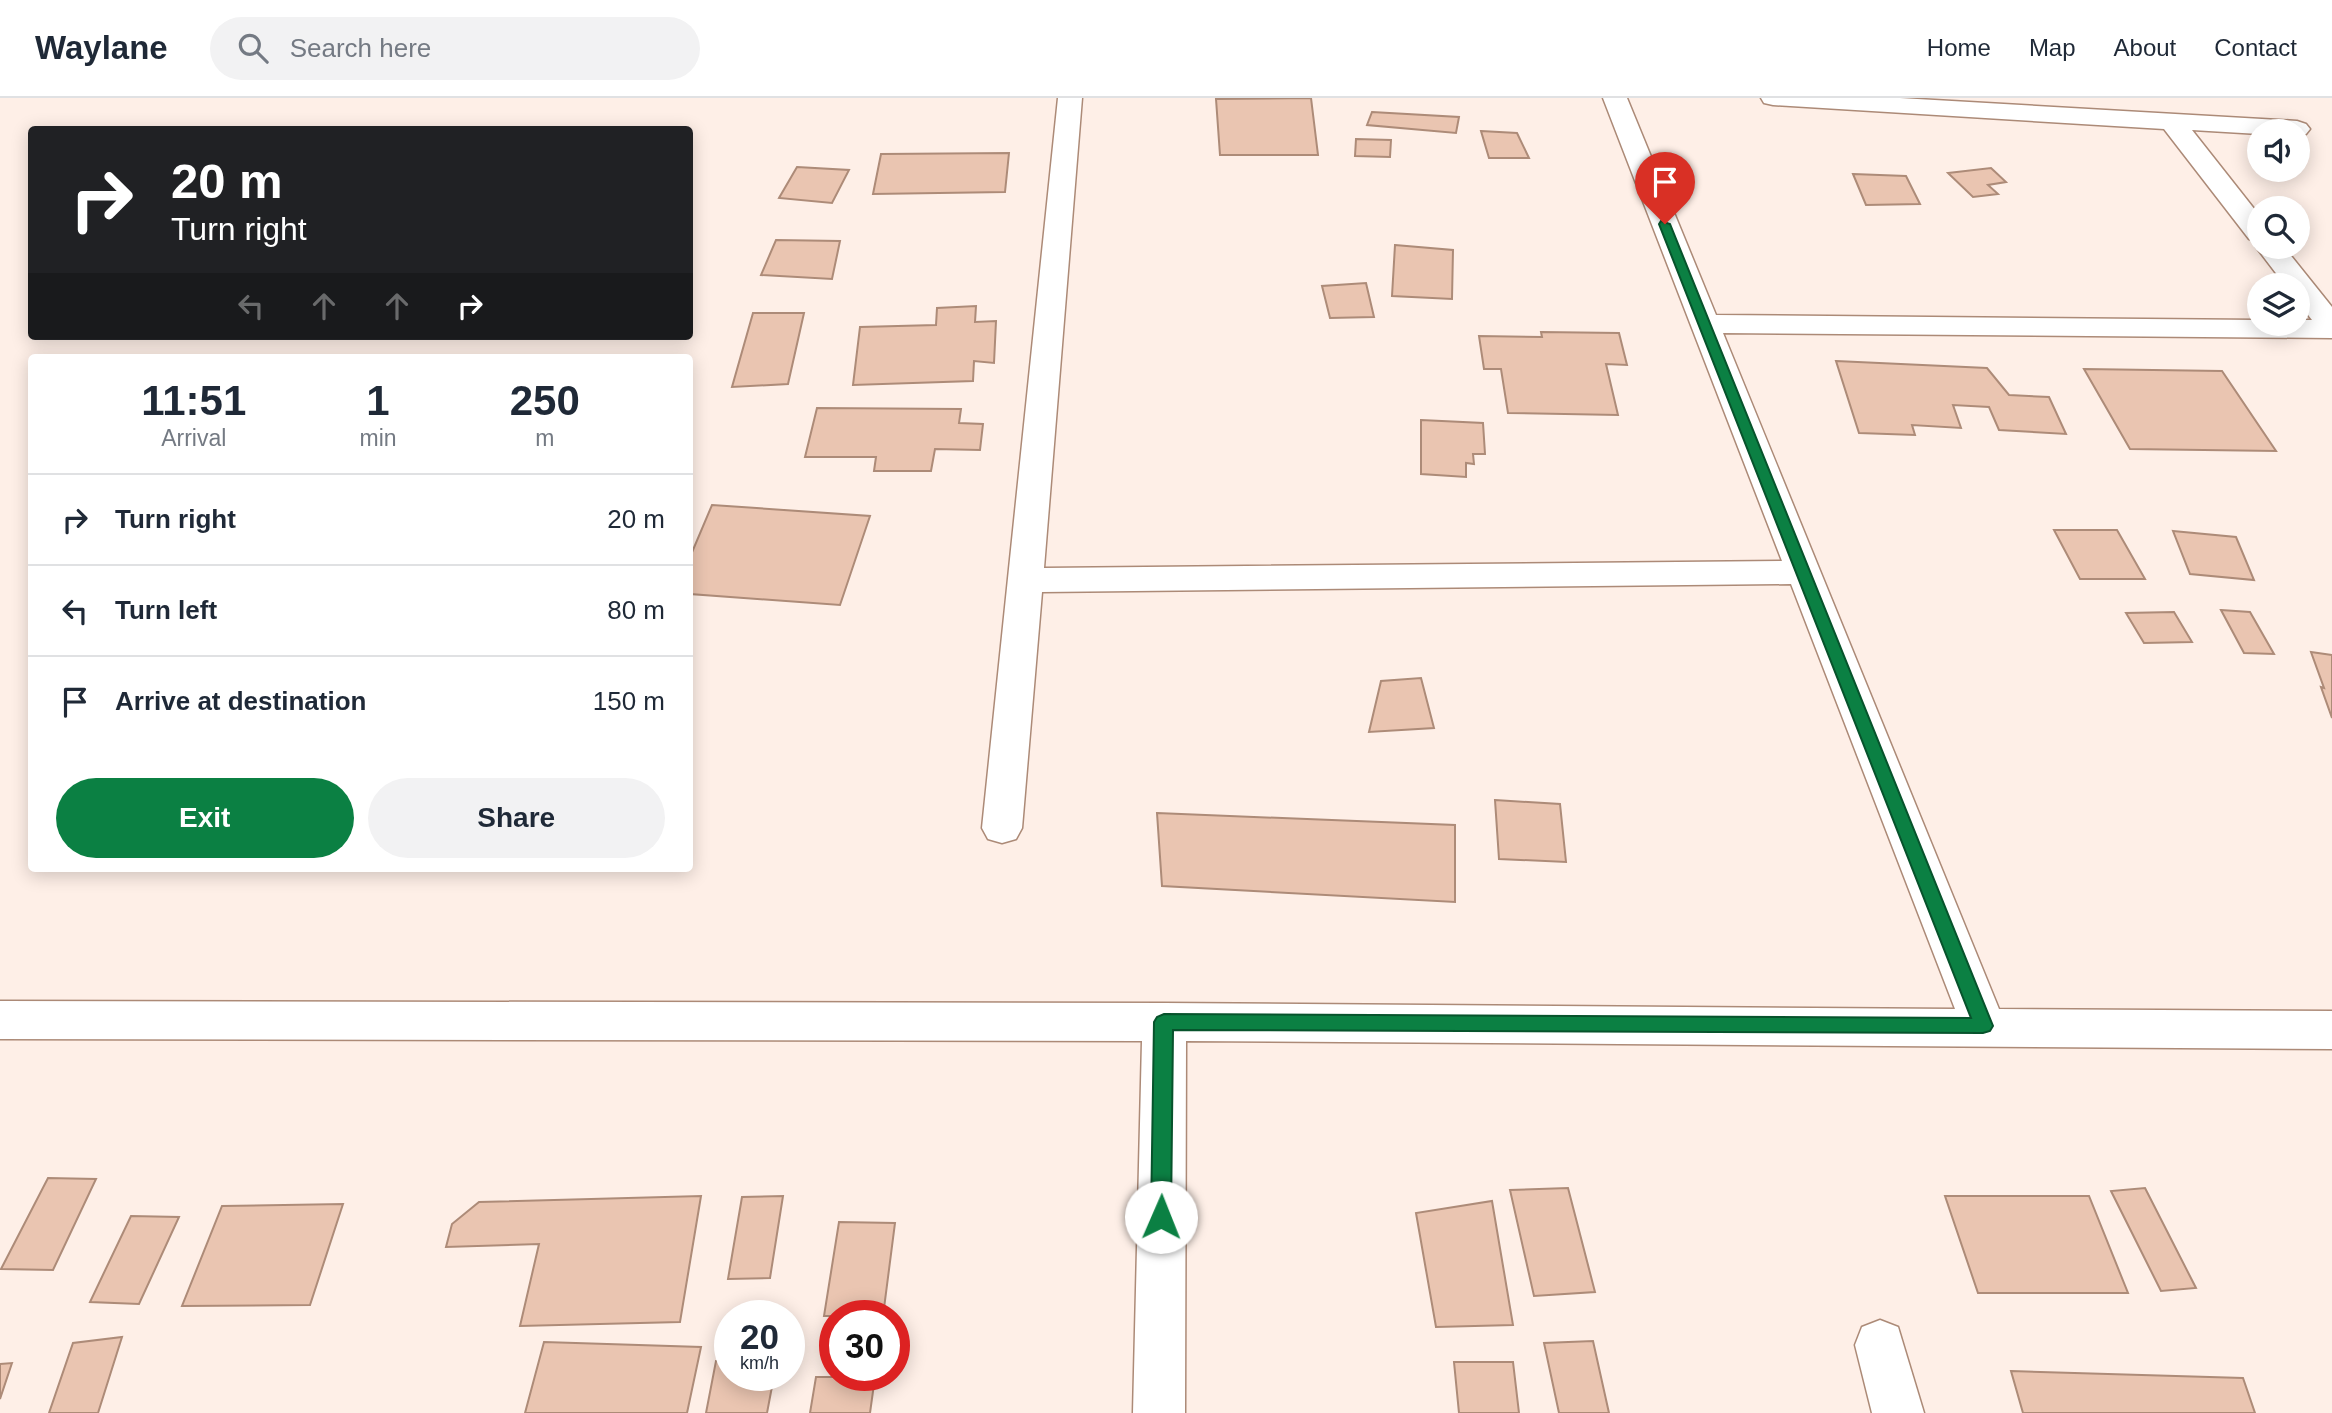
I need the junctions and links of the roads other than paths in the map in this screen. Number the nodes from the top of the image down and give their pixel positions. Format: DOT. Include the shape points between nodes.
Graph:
graph roads {
  1 [pos="1070,98"];
  2 [pos="1615,98"];
  3 [pos="1773,98"];
  4 [pos="2172,122"];
  5 [pos="2247,126"];
  6 [pos="2247,218"];
  7 [pos="2279,259"];
  8 [pos="1705,324"];
  9 [pos="2332,327"];
  10 [pos="1803,572"];
  11 [pos="1025,579"];
  12 [pos="1002,828"];
  13 [pos="0,1020"];
  14 [pos="1164,1022"];
  15 [pos="1983,1026"];
  16 [pos="2332,1030"];
  17 [pos="1880,1345"];
  18 [pos="1159,1413"];
  19 [pos="1898,1413"];
  1 -- 11 [label="street"];
  2 -- 8 [label="street"];
  3 -- 4 [label="street"];
  4 -- 5 [label="street"];
  4 -- 6 [label="street"];
  7 -- 9 [label="street"];
  8 -- 9 [label="street"];
  8 -- 10 [label="street"];
  10 -- 11 [label="street"];
  10 -- 15 [label="street"];
  11 -- 12 [label="street"];
  13 -- 14 [label="street"];
  14 -- 15 [label="street"];
  14 -- 18 [label="street"];
  15 -- 16 [label="street"];
  17 -- 19 [label="street"];
}
